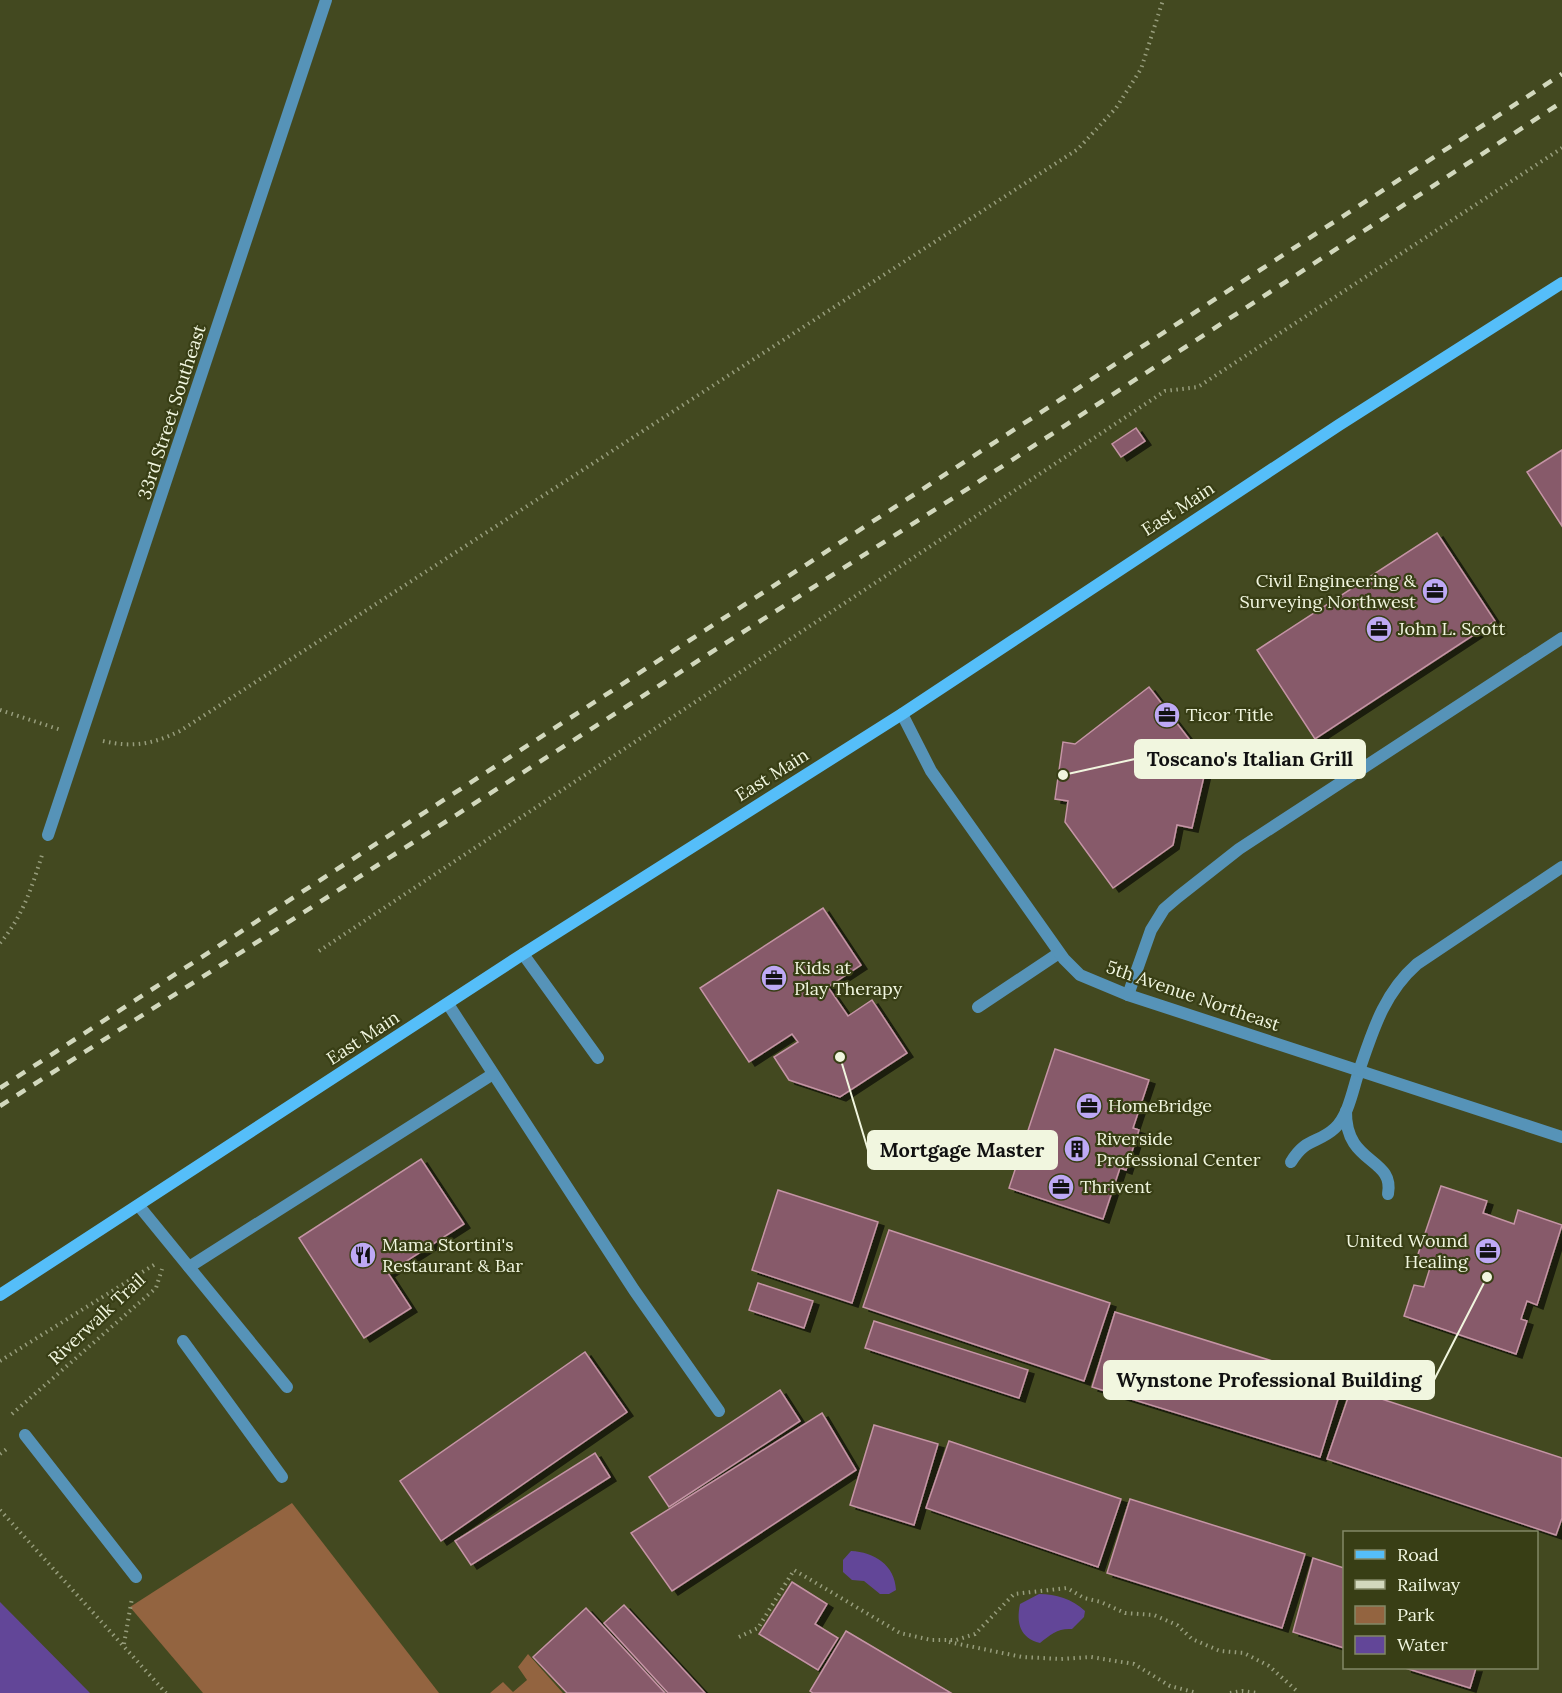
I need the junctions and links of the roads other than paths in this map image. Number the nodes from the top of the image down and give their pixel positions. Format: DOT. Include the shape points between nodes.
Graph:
graph roads {
  1 [pos="326,0"];
  2 [pos="1562,283"];
  3 [pos="1562,638"];
  4 [pos="902,714"];
  5 [pos="48,835"];
  6 [pos="1562,867"];
  7 [pos="1059,952"];
  8 [pos="523,954"];
  9 [pos="1128,995"];
  10 [pos="448,1004"];
  11 [pos="978,1006"];
  12 [pos="598,1058"];
  13 [pos="1359,1071"];
  14 [pos="493,1074"];
  15 [pos="1346,1110"];
  16 [pos="1562,1137"];
  17 [pos="1291,1162"];
  18 [pos="1388,1194"];
  19 [pos="139,1206"];
  20 [pos="189,1268"];
  21 [pos="0,1295"];
  22 [pos="183,1341"];
  23 [pos="287,1387"];
  24 [pos="719,1411"];
  25 [pos="25,1436"];
  26 [pos="282,1477"];
  27 [pos="136,1578"];
  1 -- 5 [label="street, 33rd Street Southeast"];
  2 -- 4 [label="main road, East Main" via="1339,425"];
  3 -- 9 [label="street" via="1239,849 1178,897 1164,909 1151,930"];
  4 -- 7 [label="street, 5th Avenue Northeast" via="931,771"];
  4 -- 8 [label="main road, East Main"];
  6 -- 13 [label="street" via="1401,978 1385,1001"];
  7 -- 9 [label="street, 5th Avenue Northeast" via="1080,975"];
  7 -- 11 [label="street"];
  8 -- 10 [label="main road, East Main"];
  8 -- 12 [label="street"];
  9 -- 13 [label="street, 5th Avenue Northeast"];
  10 -- 14 [label="street"];
  10 -- 19 [label="main road, East Main"];
  13 -- 15 [label="street"];
  13 -- 16 [label="street, 5th Avenue Northeast"];
  14 -- 20 [label="street"];
  14 -- 24 [label="street" via="634,1290"];
  15 -- 17 [label="street" via="1337,1126 1304,1144"];
  15 -- 18 [label="street" via="1351,1141 1387,1174"];
  19 -- 20 [label="street"];
  19 -- 21 [label="main road, East Main"];
  20 -- 23 [label="street"];
  22 -- 26 [label="street"];
  25 -- 27 [label="street"];
}
